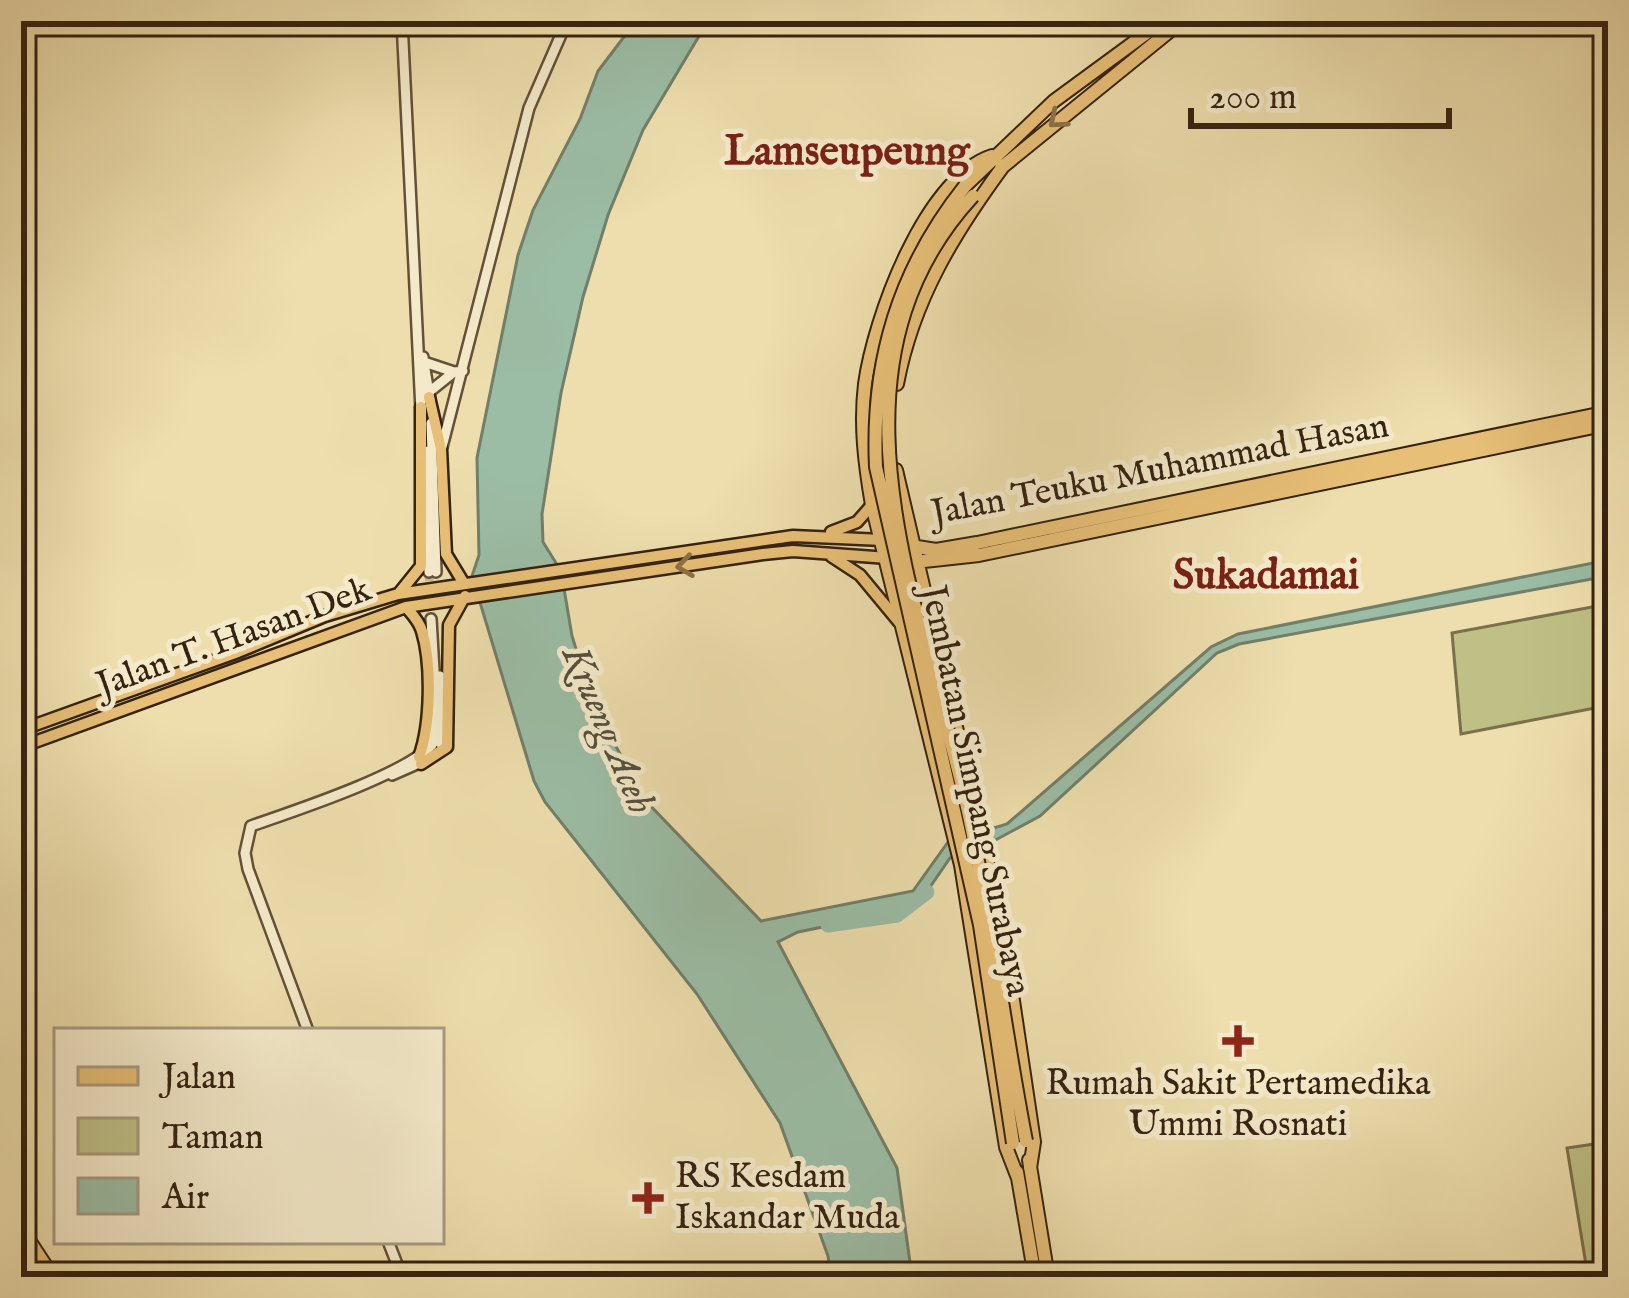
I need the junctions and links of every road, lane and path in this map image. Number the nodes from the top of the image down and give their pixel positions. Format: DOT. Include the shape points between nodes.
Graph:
graph roads {
  1 [pos="402,21"];
  2 [pos="567,21"];
  3 [pos="1162,21"];
  4 [pos="1182,21"];
  5 [pos="998,161"];
  6 [pos="421,360"];
  7 [pos="458,372"];
  8 [pos="426,399"];
  9 [pos="1608,412"];
  10 [pos="1608,424"];
  11 [pos="1544,429"];
  12 [pos="441,449"];
  13 [pos="872,505"];
  14 [pos="822,535"];
  15 [pos="880,539"];
  16 [pos="734,544"];
  17 [pos="911,546"];
  18 [pos="824,553"];
  19 [pos="885,557"];
  20 [pos="736,559"];
  21 [pos="915,562"];
  22 [pos="432,572"];
  23 [pos="579,575"];
  24 [pos="466,581"];
  25 [pos="398,594"];
  26 [pos="468,596"];
  27 [pos="406,607"];
  28 [pos="434,619"];
  29 [pos="901,624"];
  30 [pos="21,730"];
  31 [pos="21,748"];
  32 [pos="420,760"];
  33 [pos="307,1028"];
  34 [pos="1020,1142"];
  35 [pos="1030,1168"];
  36 [pos="1018,1178"];
  37 [pos="21,1228"];
  38 [pos="389,1244"];
  39 [pos="21,1252"];
  40 [pos="37,1277"];
  41 [pos="53,1277"];
  42 [pos="402,1277"];
  43 [pos="1035,1277"];
  44 [pos="1048,1277"];
  1 -- 6 [label="street"];
  2 -- 7 [label="street" via="529,108"];
  3 -- 5 [label="highway" via="1054,101"];
  4 -- 5 [label="highway, one-way"];
  5 -- 13 [label="highway" via="971,166 930,215 880,320 863,414"];
  5 -- 17 [label="highway" via="937,266 904,349 894,438"];
  5 -- 34 [label="highway, Jembatan Simpang Surabaya, bridge" via="918,254 884,347 874,422 876,467 980,925"];
  6 -- 7 [label="street"];
  6 -- 8 [label="street"];
  6 -- 8 [label="street"];
  7 -- 8 [label="street"];
  7 -- 12 [label="street"];
  8 -- 12 [label="main road"];
  8 -- 22 [label="street"];
  8 -- 25 [label="main road" via="421,566"];
  9 -- 11 [label="highway, Jalan Teuku Muhammad Hasan"];
  10 -- 11 [label="highway, Jalan Teuku Muhammad Hasan"];
  11 -- 17 [label="highway, Jalan Teuku Muhammad Hasan" via="965,546"];
  11 -- 21 [label="highway, Jalan Teuku Muhammad Hasan" via="980,555"];
  12 -- 24 [label="main road" via="446,554"];
  13 -- 14 [label="main road" via="857,522"];
  13 -- 15 [label="highway"];
  14 -- 15 [label="main road, Jalan Teuku Muhammad Hasan"];
  14 -- 16 [label="main road, Jalan Teuku Muhammad Hasan"];
  15 -- 17 [label="main road, Jalan Teuku Muhammad Hasan"];
  15 -- 19 [label="highway"];
  16 -- 20 [label="main road"];
  16 -- 23 [label="main road, Jalan Teuku Muhammad Hasan"];
  17 -- 21 [label="highway"];
  18 -- 19 [label="main road, Jalan Teuku Muhammad Hasan"];
  18 -- 20 [label="main road, Jalan Teuku Muhammad Hasan"];
  18 -- 29 [label="main road" via="860,575"];
  19 -- 21 [label="main road, Jalan Teuku Muhammad Hasan"];
  19 -- 29 [label="highway"];
  20 -- 23 [label="main road, Jalan Teuku Muhammad Hasan, one-way"];
  21 -- 35 [label="highway" via="1001,920 1034,1142"];
  23 -- 24 [label="main road, Jalan T. Hasan Dek"];
  23 -- 26 [label="main road, Jalan T. Hasan Dek"];
  24 -- 25 [label="main road, Jalan T. Hasan Dek"];
  25 -- 30 [label="main road, Jalan T. Hasan Dek"];
  26 -- 27 [label="main road, Jalan T. Hasan Dek"];
  26 -- 32 [label="main road" via="449,625 447,747"];
  27 -- 31 [label="main road, Jalan T. Hasan Dek"];
  27 -- 32 [label="main road" via="424,641 428,728"];
  28 -- 32 [label="street" via="435,737"];
  29 -- 36 [label="highway, bridge" via="961,865 1006,1147"];
  32 -- 33 [label="street" via="251,826 248,869"];
  34 -- 35 [label="highway"];
  34 -- 36 [label="highway"];
  35 -- 44 [label="highway"];
  36 -- 43 [label="highway"];
  37 -- 41 [label="highway"];
  38 -- 42 [label="street"];
  39 -- 40 [label="highway"];
}
